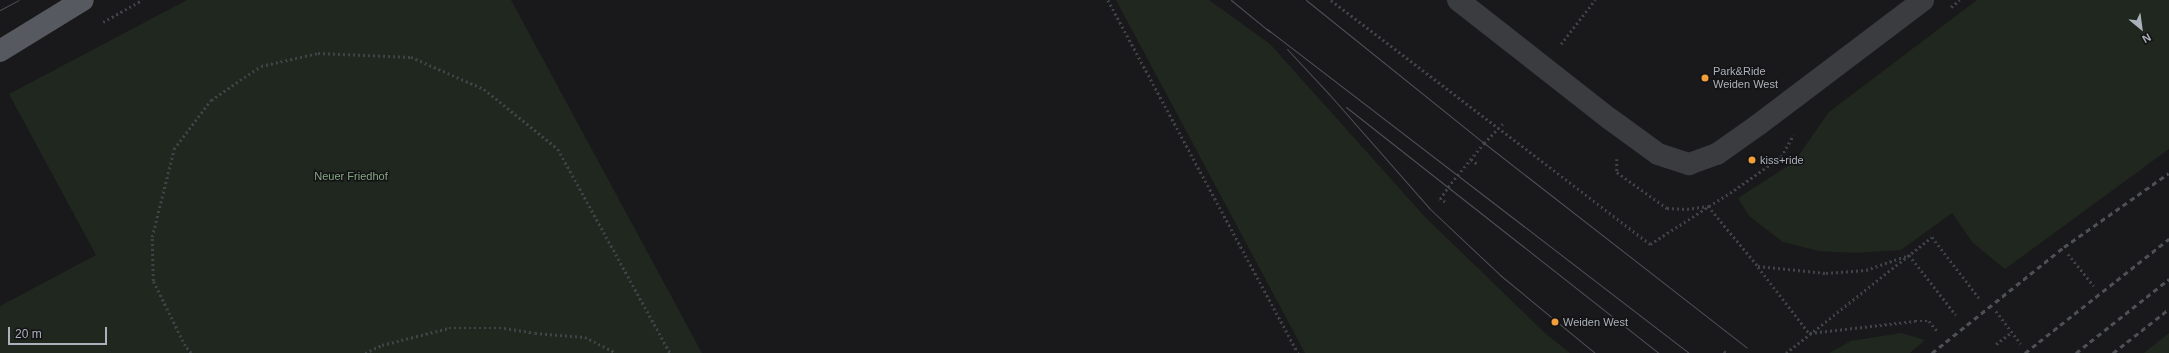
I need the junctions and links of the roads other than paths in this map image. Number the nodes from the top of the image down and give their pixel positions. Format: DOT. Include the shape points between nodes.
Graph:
graph roads {
  1 [pos="83,0"];
  2 [pos="1458,0"];
  3 [pos="1923,0"];
  4 [pos="0,51"];
  1 -- 4 [label="main road"];
  2 -- 3 [label="lane" via="1658,154 1690,164 1717,154"];
}
